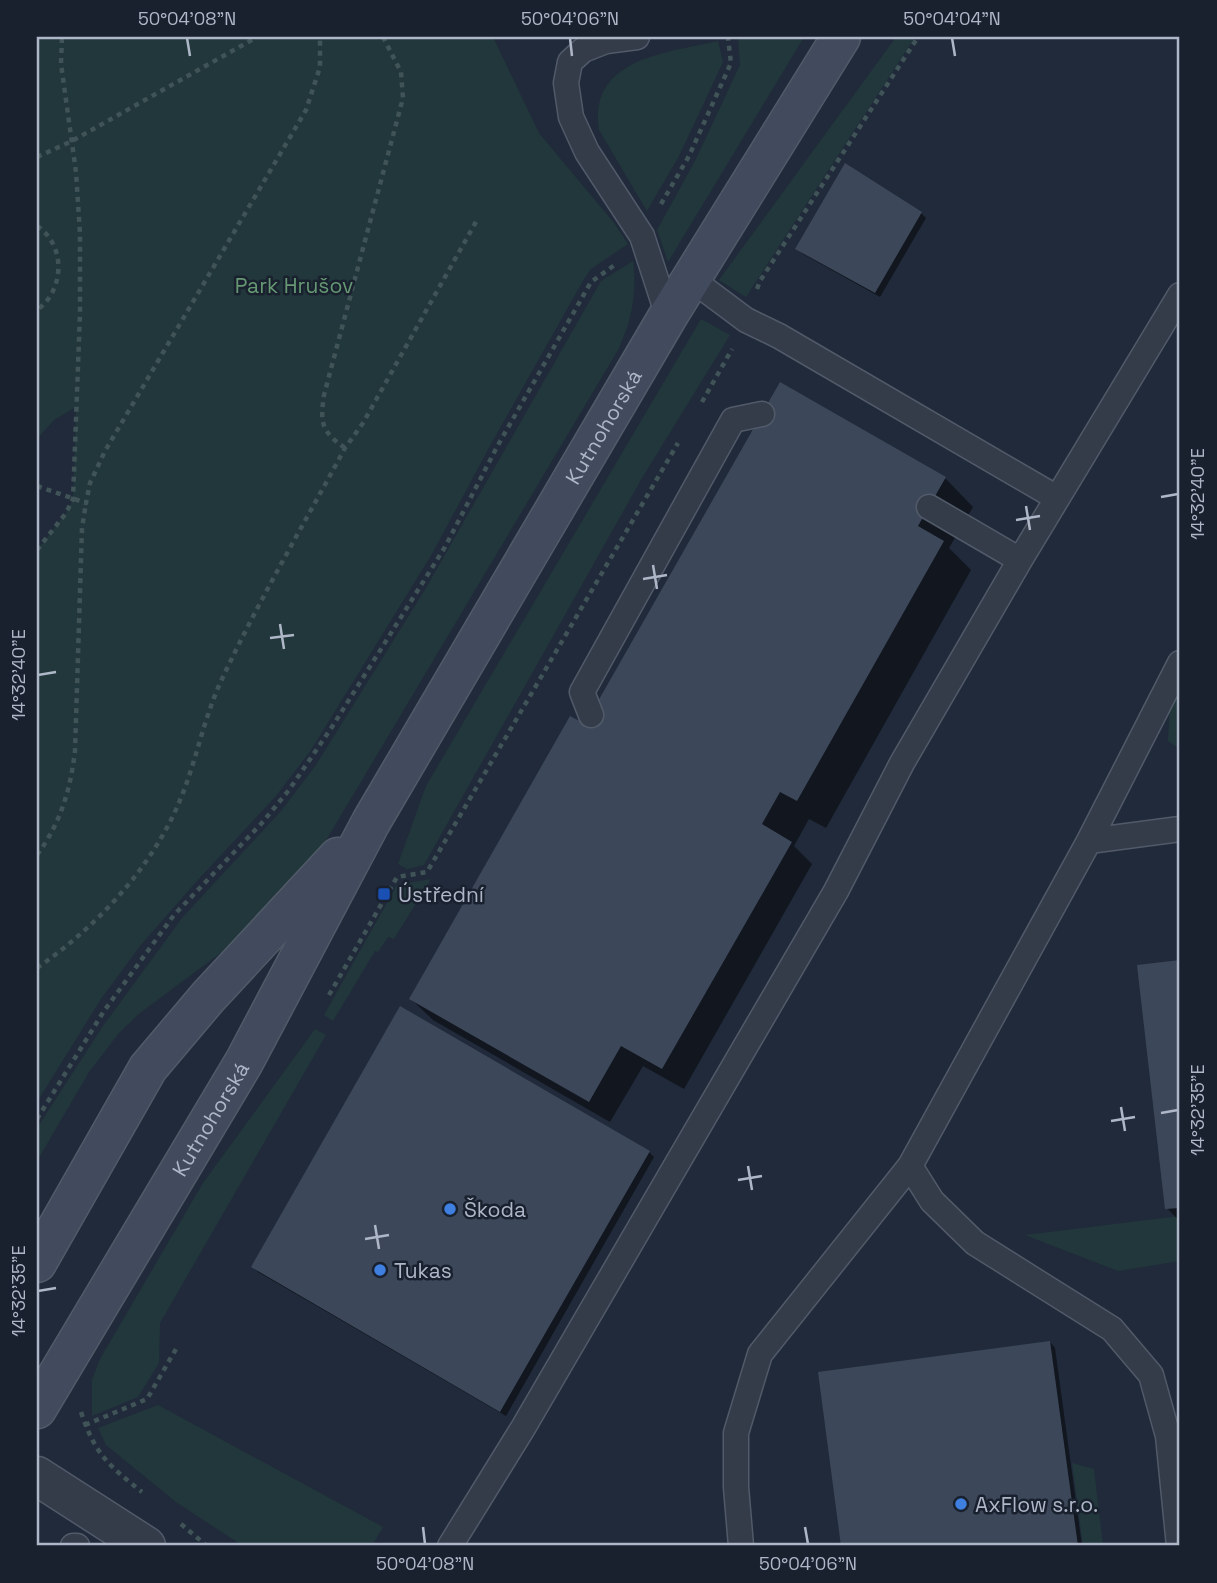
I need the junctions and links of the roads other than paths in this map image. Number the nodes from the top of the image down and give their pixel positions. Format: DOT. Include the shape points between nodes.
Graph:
graph roads {
  1 [pos="637,37"];
  2 [pos="841,37"];
  3 [pos="691,279"];
  4 [pos="1180,295"];
  5 [pos="668,316"];
  6 [pos="762,414"];
  7 [pos="1057,498"];
  8 [pos="929,507"];
  9 [pos="1020,560"];
  10 [pos="1180,663"];
  11 [pos="591,715"];
  12 [pos="371,822"];
  13 [pos="1180,829"];
  14 [pos="1089,841"];
  15 [pos="910,1166"];
  16 [pos="70,1205"];
  17 [pos="37,1233"];
  18 [pos="37,1263"];
  19 [pos="37,1409"];
  20 [pos="37,1476"];
  21 [pos="146,1546"];
  22 [pos="450,1546"];
  23 [pos="741,1546"];
  24 [pos="1179,1546"];
  1 -- 5 [label="lane" via="583,50 570,62 566,83 571,117 587,152 642,236"];
  2 -- 3 [label="main road, Kutnohorská"];
  3 -- 5 [label="main road, Kutnohorská"];
  3 -- 7 [label="lane" via="746,320"];
  4 -- 7 [label="lane"];
  5 -- 12 [label="main road, Kutnohorská"];
  6 -- 11 [label="lane" via="733,420 582,692"];
  7 -- 9 [label="lane"];
  8 -- 9 [label="lane"];
  9 -- 22 [label="lane" via="902,763 830,902"];
  10 -- 14 [label="lane"];
  12 -- 16 [label="main road, Kutnohorská" via="265,933 148,1068"];
  12 -- 19 [label="main road, Kutnohorská" via="244,1062"];
  13 -- 14 [label="lane"];
  14 -- 15 [label="lane"];
  15 -- 23 [label="lane" via="760,1354 736,1433"];
  15 -- 24 [label="lane" via="932,1201 975,1242 1112,1329 1151,1375 1168,1436"];
  16 -- 17 [label="main road"];
  16 -- 18 [label="main road, Kutnohorská"];
  20 -- 21 [label="street"];
}
